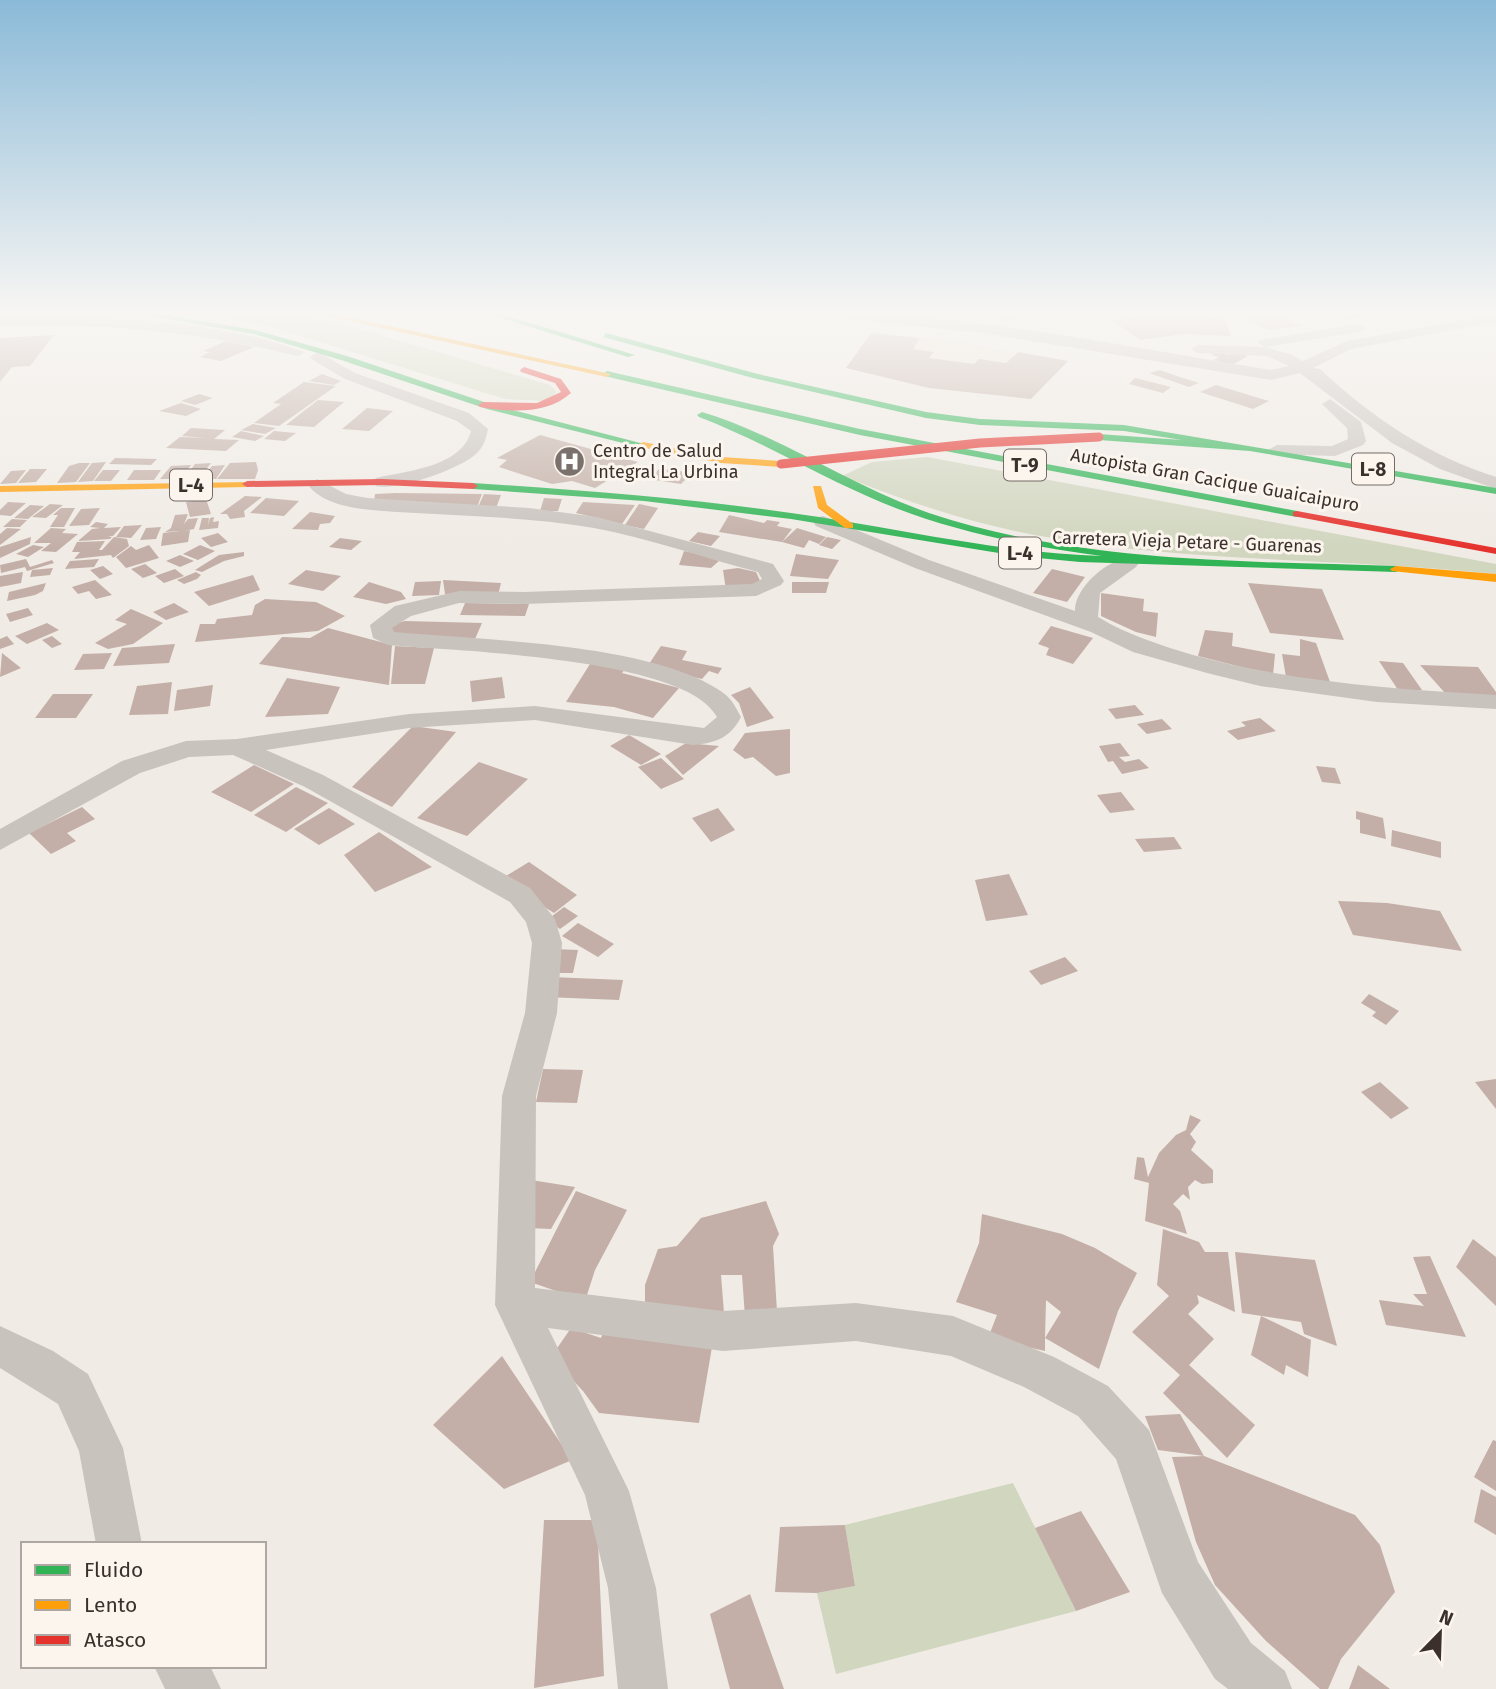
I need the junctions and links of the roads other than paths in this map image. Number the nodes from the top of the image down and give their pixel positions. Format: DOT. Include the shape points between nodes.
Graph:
graph roads {
  1 [pos="391,391"];
  2 [pos="443,391"];
  3 [pos="565,391"];
  4 [pos="617,391"];
  5 [pos="682,391"];
  6 [pos="760,391"];
  7 [pos="824,391"];
  8 [pos="1314,391"];
  9 [pos="1337,391"];
  10 [pos="483,405"];
  11 [pos="1250,448"];
  12 [pos="856,458"];
  13 [pos="382,482"];
  14 [pos="1221,483"];
  15 [pos="1496,483"];
  16 [pos="317,485"];
  17 [pos="0,489"];
  18 [pos="1496,491"];
  19 [pos="823,522"];
  20 [pos="849,526"];
  21 [pos="1496,551"];
  22 [pos="1192,562"];
  23 [pos="1129,563"];
  24 [pos="1496,578"];
  25 [pos="1099,627"];
  26 [pos="1496,702"];
  27 [pos="237,747"];
  28 [pos="0,841"];
  29 [pos="515,1305"];
  30 [pos="0,1346"];
  31 [pos="119,1542"];
  32 [pos="180,1668"];
  33 [pos="196,1689"];
  34 [pos="643,1689"];
  35 [pos="1266,1689"];
  1 -- 13 [label="street" via="463,417 480,429 480,437 463,455 427,471"];
  2 -- 10 [label="main road"];
  3 -- 10 [label="main road" via="562,398 547,404"];
  4 -- 22 [label="main road" via="712,418 891,502 975,530"];
  5 -- 21 [label="main road, Autopista Gran Cacique Guaicaipuro / T-9" via="910,442"];
  6 -- 14 [label="main road, Autopista Gran Cacique Guaicaipuro / T-9" via="1028,452"];
  7 -- 11 [label="main road" via="926,415 1124,428"];
  8 -- 11 [label="street" via="1344,414 1354,426 1357,441 1327,452"];
  9 -- 15 [label="street" via="1418,449"];
  10 -- 12 [label="main road, bridge" via="680,456 782,464"];
  11 -- 12 [label="main road, bridge" via="1098,437 961,443"];
  11 -- 18 [label="main road, L-8"];
  12 -- 20 [label="main road" via="829,471 817,488 826,512"];
  13 -- 16 [label="main road, Carretera Vieja Petare - Guarenas / L-4"];
  13 -- 19 [label="main road, Carretera Vieja Petare - Guarenas / L-4" via="644,498"];
  16 -- 17 [label="main road, Carretera Vieja Petare - Guarenas / L-4"];
  16 -- 27 [label="street" via="340,498 367,504 597,523 747,561 766,568 774,581 756,590 459,597 403,611 381,625 381,633 388,638 578,657 668,677 719,701 729,717 724,729 710,736 659,734 535,713 409,721"];
  19 -- 20 [label="main road, Carretera Vieja Petare - Guarenas / L-4"];
  19 -- 25 [label="street" via="922,564"];
  20 -- 23 [label="main road, Carretera Vieja Petare - Guarenas / L-4" via="1017,553"];
  22 -- 23 [label="main road, Carretera Vieja Petare - Guarenas / L-4"];
  22 -- 24 [label="main road, Carretera Vieja Petare - Guarenas / L-4" via="1416,570"];
  23 -- 25 [label="street" via="1087,593 1088,620"];
  25 -- 26 [label="street" via="1141,647 1259,679 1377,695"];
  27 -- 28 [label="street" via="186,749 131,767"];
  27 -- 29 [label="street" via="314,781 520,895 540,919 547,943 541,1013 519,1096"];
  29 -- 34 [label="street" via="606,1491 632,1588"];
  29 -- 35 [label="street" via="723,1331 856,1322 953,1336 1039,1372 1093,1401 1133,1446 1179,1576 1234,1661"];
  30 -- 31 [label="street" via="38,1364 73,1389 101,1448"];
  32 -- 33 [label="street"];
}
